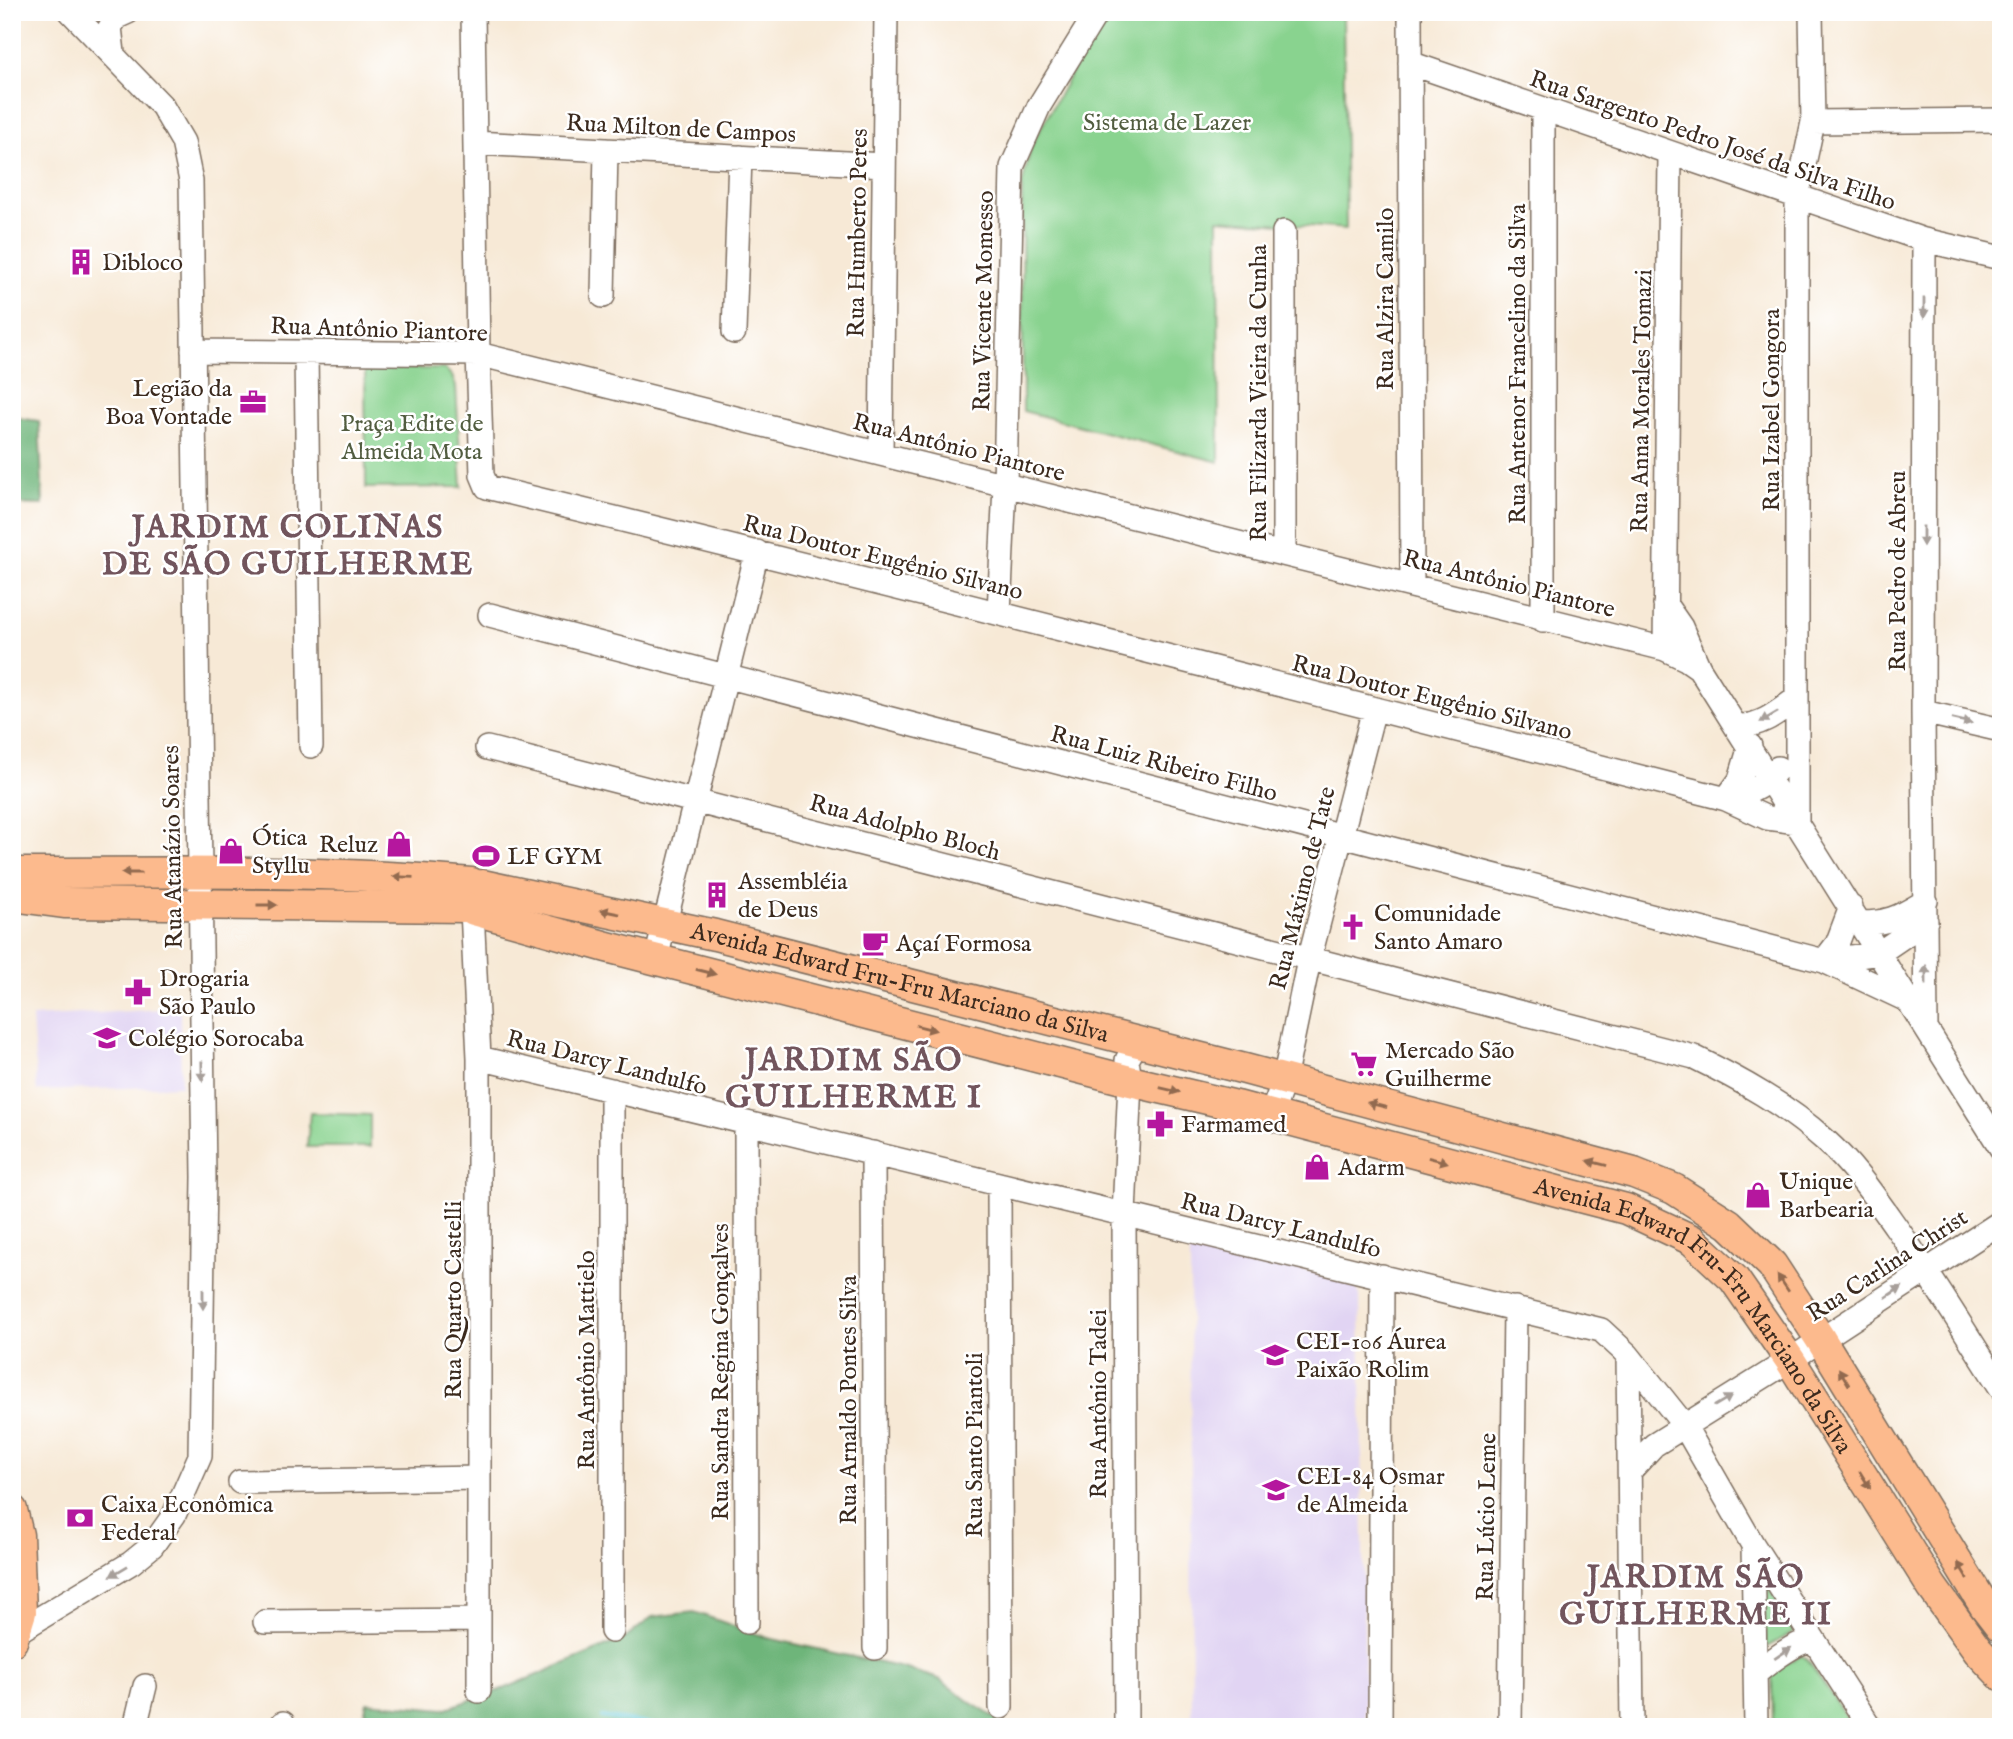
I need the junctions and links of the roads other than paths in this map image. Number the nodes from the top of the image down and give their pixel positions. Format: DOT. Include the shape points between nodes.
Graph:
graph roads {
  1 [pos="71,12"];
  2 [pos="128,12"];
  3 [pos="473,12"];
  4 [pos="886,12"];
  5 [pos="1097,12"];
  6 [pos="1410,12"];
  7 [pos="1811,12"];
  8 [pos="113,53"];
  9 [pos="1410,63"];
  10 [pos="1543,109"];
  11 [pos="2001,120"];
  12 [pos="1813,122"];
  13 [pos="475,143"];
  14 [pos="606,150"];
  15 [pos="1670,153"];
  16 [pos="740,157"];
  17 [pos="884,165"];
  18 [pos="1797,197"];
  19 [pos="1284,232"];
  20 [pos="1924,240"];
  21 [pos="2001,258"];
  22 [pos="603,296"];
  23 [pos="734,332"];
  24 [pos="193,351"];
  25 [pos="306,352"];
  26 [pos="478,354"];
  27 [pos="881,454"];
  28 [pos="1005,485"];
  29 [pos="757,552"];
  30 [pos="1284,554"];
  31 [pos="1412,586"];
  32 [pos="1665,604"];
  33 [pos="999,613"];
  34 [pos="490,615"];
  35 [pos="1543,620"];
  36 [pos="1665,649"];
  37 [pos="1699,668"];
  38 [pos="726,676"];
  39 [pos="1797,698"];
  40 [pos="1374,709"];
  41 [pos="1923,712"];
  42 [pos="1737,726"];
  43 [pos="2001,730"];
  44 [pos="1797,735"];
  45 [pos="311,746"];
  46 [pos="1749,746"];
  47 [pos="487,748"];
  48 [pos="1771,780"];
  49 [pos="1726,799"];
  50 [pos="695,800"];
  51 [pos="1797,822"];
  52 [pos="1342,836"];
  53 [pos="12,864"];
  54 [pos="12,873"];
  55 [pos="43,873"];
  56 [pos="199,873"];
  57 [pos="12,896"];
  58 [pos="473,899"];
  59 [pos="64,902"];
  60 [pos="199,905"];
  61 [pos="12,906"];
  62 [pos="1926,911"];
  63 [pos="1855,914"];
  64 [pos="664,923"];
  65 [pos="1879,953"];
  66 [pos="656,959"];
  67 [pos="1309,960"];
  68 [pos="1824,961"];
  69 [pos="1909,1001"];
  70 [pos="1926,1029"];
  71 [pos="1137,1042"];
  72 [pos="480,1058"];
  73 [pos="1284,1080"];
  74 [pos="1130,1081"];
  75 [pos="611,1090"];
  76 [pos="1271,1116"];
  77 [pos="746,1122"];
  78 [pos="1997,1136"];
  79 [pos="873,1153"];
  80 [pos="999,1184"];
  81 [pos="1124,1214"];
  82 [pos="2001,1222"];
  83 [pos="1926,1270"];
  84 [pos="1382,1276"];
  85 [pos="1515,1308"];
  86 [pos="1821,1340"];
  87 [pos="1628,1355"];
  88 [pos="1790,1360"];
  89 [pos="2001,1388"];
  90 [pos="1684,1425"];
  91 [pos="1630,1471"];
  92 [pos="479,1478"];
  93 [pos="240,1482"];
  94 [pos="12,1510"];
  95 [pos="1753,1545"];
  96 [pos="479,1620"];
  97 [pos="265,1622"];
  98 [pos="747,1622"];
  99 [pos="2001,1627"];
  100 [pos="612,1631"];
  101 [pos="13,1637"];
  102 [pos="1813,1639"];
  103 [pos="875,1647"];
  104 [pos="1756,1673"];
  105 [pos="2001,1675"];
  106 [pos="145,1686"];
  107 [pos="479,1691"];
  108 [pos="1001,1707"];
  109 [pos="135,1727"];
  110 [pos="1126,1727"];
  111 [pos="1380,1727"];
  112 [pos="1510,1727"];
  113 [pos="1632,1727"];
  114 [pos="1756,1727"];
  115 [pos="1870,1727"];
  1 -- 8 [label="street, Rua Atanázio Soares"];
  2 -- 8 [label="street" via="110,27"];
  3 -- 13 [label="street, Rua Doutor Eugênio Silvano"];
  4 -- 17 [label="street, Rua Humberto Peres"];
  5 -- 28 [label="street, Rua Vicente Momesso" via="1039,106 1012,167"];
  6 -- 9 [label="street, Rua Alzira Camilo"];
  7 -- 12 [label="street, Rua Izabel Gongora"];
  8 -- 24 [label="street, Rua Atanázio Soares" via="162,106 183,142 191,181"];
  9 -- 10 [label="street, Rua Sargento Pedro José da Silva Filho"];
  9 -- 31 [label="street, Rua Alzira Camilo"];
  10 -- 15 [label="street, Rua Sargento Pedro José da Silva Filho"];
  10 -- 35 [label="street, Rua Antenor Francelino da Silva"];
  11 -- 12 [label="street"];
  12 -- 18 [label="street, Rua Izabel Gongora"];
  13 -- 14 [label="street, Rua Milton de Campos"];
  13 -- 26 [label="street, Rua Doutor Eugênio Silvano"];
  14 -- 16 [label="street, Rua Milton de Campos"];
  14 -- 22 [label="street"];
  15 -- 18 [label="street, Rua Sargento Pedro José da Silva Filho"];
  15 -- 32 [label="street, Rua Anna Morales Tomazi"];
  16 -- 17 [label="street, Rua Milton de Campos"];
  16 -- 23 [label="street"];
  17 -- 27 [label="street, Rua Humberto Peres"];
  18 -- 20 [label="street, Rua Sargento Pedro José da Silva Filho"];
  18 -- 39 [label="street, Rua Izabel Gongora"];
  19 -- 30 [label="street, Rua Filizarda Vieira da Cunha"];
  20 -- 21 [label="street, Rua Sargento Pedro José da Silva Filho"];
  20 -- 41 [label="street, Rua Pedro de Abreu, one-way"];
  24 -- 25 [label="street, Rua Antônio Piantore"];
  24 -- 56 [label="street, Rua Atanázio Soares"];
  25 -- 26 [label="street, Rua Antônio Piantore"];
  25 -- 45 [label="street"];
  26 -- 27 [label="street, Rua Antônio Piantore"];
  26 -- 29 [label="street, Rua Doutor Eugênio Silvano" via="482,475 487,487"];
  27 -- 28 [label="street, Rua Antônio Piantore"];
  28 -- 30 [label="street, Rua Antônio Piantore"];
  28 -- 33 [label="street, Rua Vicente Momesso"];
  29 -- 33 [label="street, Rua Doutor Eugênio Silvano"];
  29 -- 38 [label="street"];
  30 -- 31 [label="street, Rua Antônio Piantore"];
  31 -- 35 [label="street, Rua Antônio Piantore"];
  32 -- 36 [label="street, Rua Anna Morales Tomazi"];
  32 -- 37 [label="street, Rua Antônio Piantore"];
  33 -- 40 [label="street, Rua Doutor Eugênio Silvano"];
  34 -- 38 [label="street, Rua Luiz Ribeiro Filho"];
  35 -- 36 [label="street, Rua Antônio Piantore"];
  36 -- 37 [label="street, Rua Antônio Piantore"];
  37 -- 42 [label="street, Rua Antônio Piantore"];
  38 -- 50 [label="street"];
  38 -- 52 [label="street, Rua Luiz Ribeiro Filho"];
  39 -- 42 [label="street, one-way" via="1751,727"];
  39 -- 44 [label="street, Rua Izabel Gongora"];
  40 -- 49 [label="street, Rua Doutor Eugênio Silvano"];
  40 -- 52 [label="street, Rua Máximo de Tate"];
  41 -- 43 [label="street, one-way"];
  41 -- 62 [label="street, Rua Pedro de Abreu"];
  42 -- 46 [label="street, Rua Antônio Piantore"];
  44 -- 48 [label="street"];
  44 -- 51 [label="street, Rua Izabel Gongora"];
  46 -- 48 [label="street, Rua Antônio Piantore"];
  46 -- 49 [label="street" via="1740,780"];
  47 -- 50 [label="street, Rua Adolpho Bloch"];
  48 -- 49 [label="street"];
  48 -- 51 [label="street, Rua Antônio Piantore"];
  49 -- 51 [label="street, Rua Doutor Eugênio Silvano" via="1767,818"];
  50 -- 64 [label="street"];
  50 -- 67 [label="street, Rua Adolpho Bloch"];
  51 -- 63 [label="street, Rua Antônio Piantore"];
  52 -- 67 [label="street, Rua Máximo de Tate"];
  52 -- 68 [label="street, Rua Luiz Ribeiro Filho"];
  53 -- 55 [label="main road"];
  54 -- 55 [label="main road, Avenida Edward Fru-Fru Marciano da Silva"];
  56 -- 55 [label="main road, Avenida Edward Fru-Fru Marciano da Silva, one-way"];
  58 -- 56 [label="main road, Avenida Edward Fru-Fru Marciano da Silva, one-way" via="411,877"];
  56 -- 60 [label="street, Rua Atanázio Soares"];
  57 -- 59 [label="main road, Avenida Edward Fru-Fru Marciano da Silva"];
  60 -- 58 [label="main road, Avenida Edward Fru-Fru Marciano da Silva, one-way"];
  64 -- 58 [label="main road, Avenida Edward Fru-Fru Marciano da Silva, one-way"];
  58 -- 66 [label="main road, Avenida Edward Fru-Fru Marciano da Silva"];
  58 -- 72 [label="street, Rua Quarto Castelli"];
  59 -- 60 [label="main road, Avenida Edward Fru-Fru Marciano da Silva"];
  59 -- 61 [label="main road"];
  60 -- 101 [label="street, Rua Atanázio Soares, one-way" via="204,1177 200,1456 174,1515 152,1546"];
  62 -- 63 [label="street" via="1874,924"];
  62 -- 65 [label="street"];
  70 -- 62 [label="street, Rua Pedro de Abreu, one-way"];
  63 -- 65 [label="street, Rua Antônio Piantore"];
  63 -- 68 [label="street"];
  64 -- 66 [label="street, Avenida Edward Fru-Fru Marciano da Silva"];
  64 -- 71 [label="main road, Avenida Edward Fru-Fru Marciano da Silva"];
  65 -- 68 [label="street, Rua Luiz Ribeiro Filho"];
  65 -- 69 [label="street, Rua Antônio Piantore"];
  66 -- 74 [label="main road, Avenida Edward Fru-Fru Marciano da Silva, one-way"];
  67 -- 73 [label="street, Rua Máximo de Tate"];
  67 -- 83 [label="street, Rua Adolpho Bloch" via="1694,1057 1740,1080 1825,1140 1862,1179"];
  68 -- 69 [label="street, Rua Luiz Ribeiro Filho"];
  69 -- 70 [label="street, Rua Antônio Piantore"];
  70 -- 78 [label="street, Rua Antônio Piantore"];
  71 -- 73 [label="main road, Avenida Edward Fru-Fru Marciano da Silva"];
  71 -- 74 [label="street, Avenida Edward Fru-Fru Marciano da Silva" via="1127,1060"];
  72 -- 75 [label="street, Rua Darcy Landulfo"];
  72 -- 92 [label="street, Rua Quarto Castelli"];
  73 -- 76 [label="street"];
  86 -- 73 [label="main road, Avenida Edward Fru-Fru Marciano da Silva, one-way" via="1772,1265 1729,1224 1674,1189 1634,1173"];
  74 -- 76 [label="main road, Avenida Edward Fru-Fru Marciano da Silva, one-way"];
  74 -- 81 [label="street, Rua Antônio Tadei"];
  75 -- 77 [label="street, Rua Darcy Landulfo"];
  75 -- 100 [label="street, Rua Antônio Mattielo"];
  76 -- 88 [label="main road, Avenida Edward Fru-Fru Marciano da Silva, one-way" via="1626,1209 1692,1240 1734,1279"];
  77 -- 79 [label="street, Rua Darcy Landulfo"];
  77 -- 98 [label="street, Rua Sandra Regina Gonçalves"];
  79 -- 80 [label="street, Rua Darcy Landulfo"];
  79 -- 103 [label="street, Rua Arnaldo Pontes Silva"];
  80 -- 81 [label="street, Rua Darcy Landulfo"];
  80 -- 108 [label="street, Rua Santo Piantoli"];
  81 -- 84 [label="street, Rua Darcy Landulfo"];
  81 -- 110 [label="street, Rua Antônio Tadei"];
  82 -- 83 [label="street, Rua Carlina Christ"];
  86 -- 83 [label="street, Rua Carlina Christ, one-way"];
  83 -- 89 [label="street, Rua Adolpho Bloch"];
  84 -- 85 [label="street, Rua Darcy Landulfo"];
  84 -- 111 [label="street"];
  85 -- 87 [label="street, Rua Darcy Landulfo" via="1601,1329"];
  85 -- 112 [label="street, Rua Lúcio Leme"];
  86 -- 88 [label="street, Rua Carlina Christ"];
  99 -- 86 [label="main road, Avenida Edward Fru-Fru Marciano da Silva, one-way"];
  87 -- 90 [label="street, Rua Darcy Landulfo"];
  87 -- 91 [label="street"];
  90 -- 88 [label="street, Rua Carlina Christ, one-way"];
  88 -- 105 [label="main road, Avenida Edward Fru-Fru Marciano da Silva, one-way" via="1932,1587"];
  90 -- 91 [label="street, Rua Carlina Christ" via="1654,1445"];
  90 -- 95 [label="street, Rua Darcy Landulfo"];
  91 -- 113 [label="street"];
  92 -- 93 [label="street"];
  92 -- 96 [label="street, Rua Quarto Castelli"];
  94 -- 101 [label="main road" via="18,1535 21,1612"];
  95 -- 102 [label="street, Rua Darcy Landulfo"];
  95 -- 104 [label="street"];
  96 -- 97 [label="street"];
  96 -- 107 [label="street, Rua Quarto Castelli"];
  104 -- 102 [label="street, one-way" via="1787,1650"];
  102 -- 115 [label="street, Rua Darcy Landulfo"];
  104 -- 114 [label="street"];
  106 -- 109 [label="street"];
}
